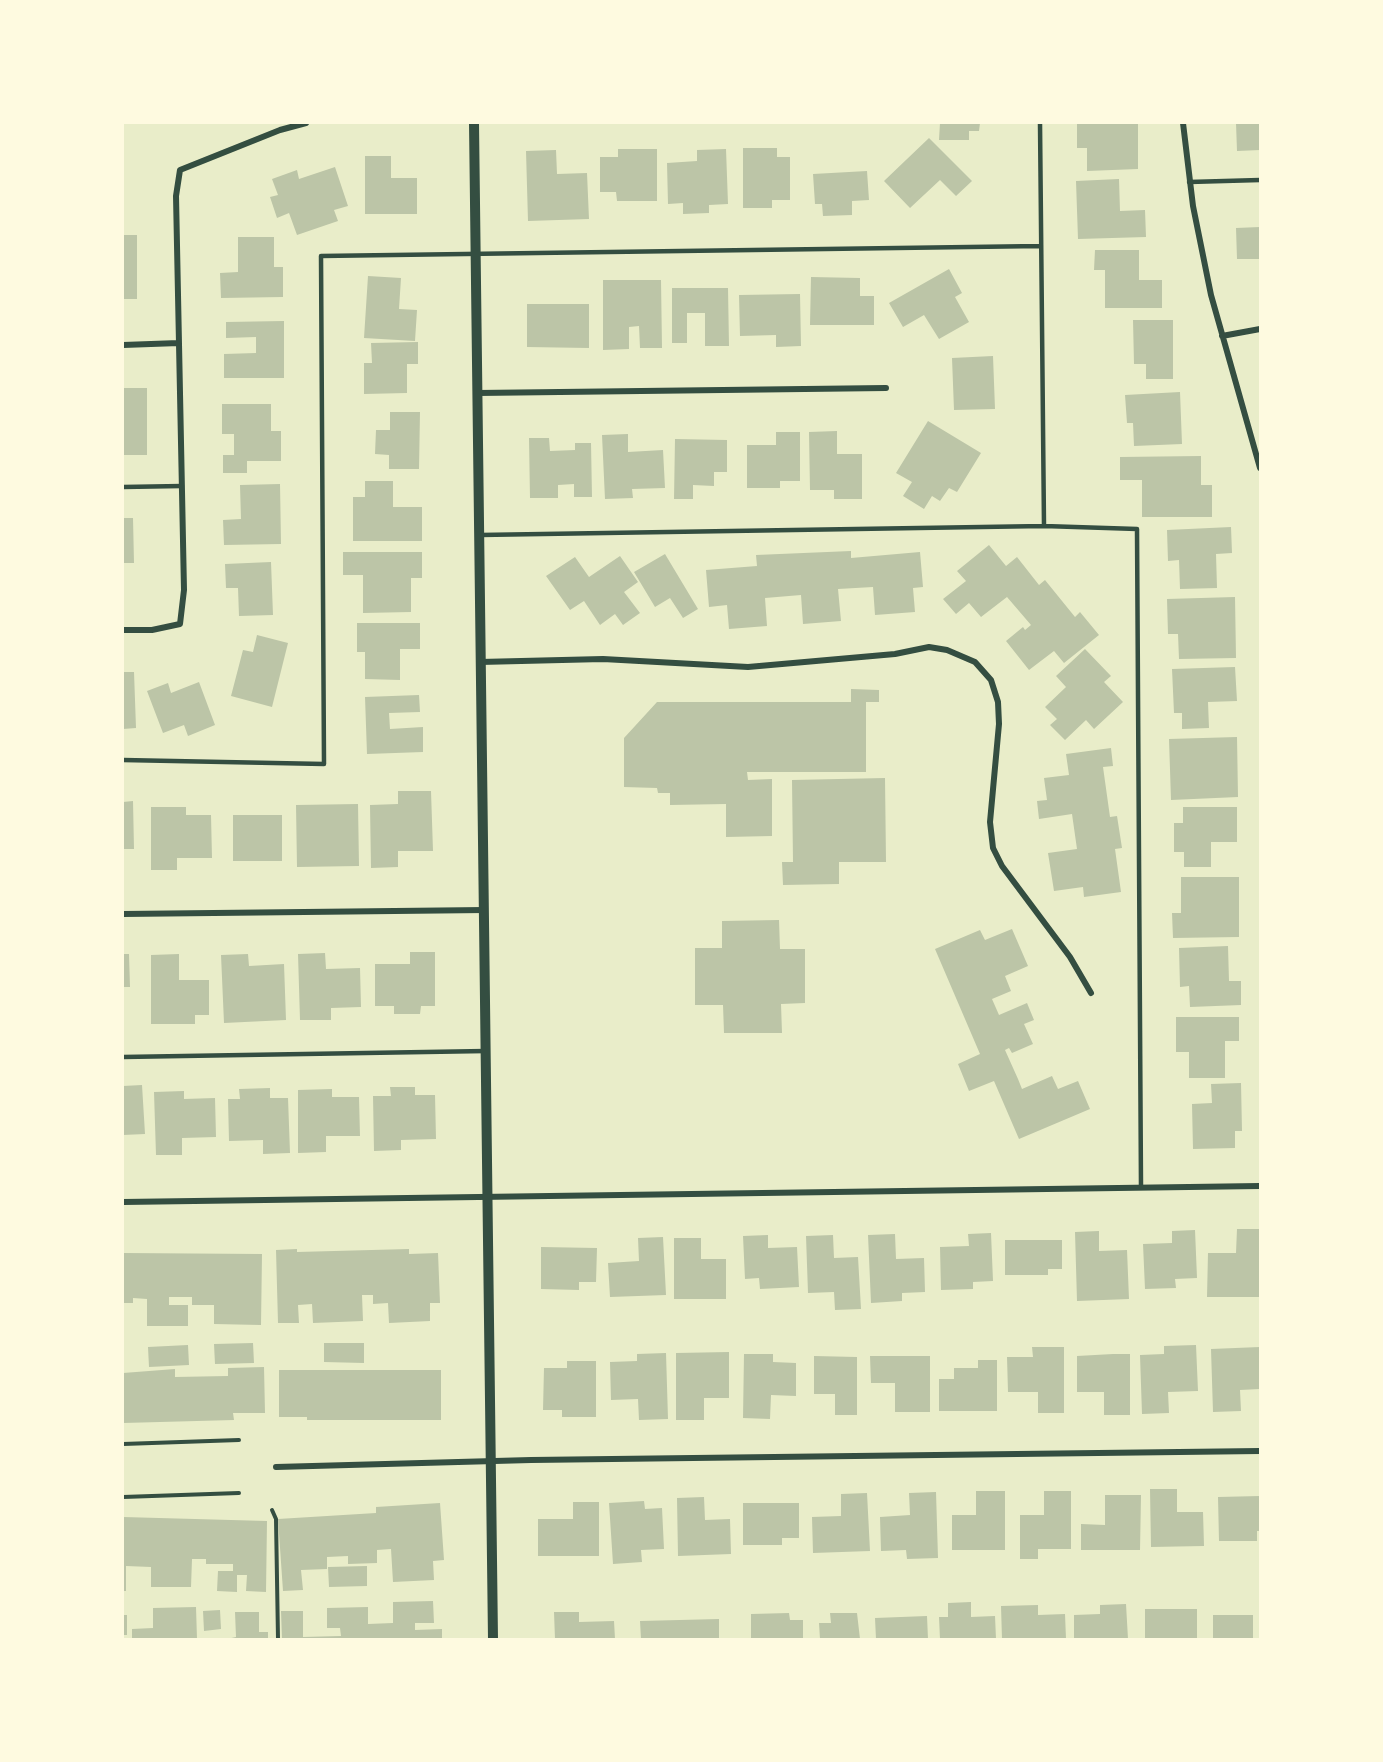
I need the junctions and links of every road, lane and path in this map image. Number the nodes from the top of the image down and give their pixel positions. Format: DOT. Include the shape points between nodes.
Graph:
graph roads {
  1 [pos="306,123"];
  2 [pos="474,123"];
  3 [pos="1040,123"];
  4 [pos="1183,123"];
  5 [pos="1260,180"];
  6 [pos="1189,182"];
  7 [pos="1041,246"];
  8 [pos="476,253"];
  9 [pos="1260,329"];
  10 [pos="1222,336"];
  11 [pos="179,343"];
  12 [pos="123,345"];
  13 [pos="886,388"];
  14 [pos="478,393"];
  15 [pos="1260,468"];
  16 [pos="182,486"];
  17 [pos="123,487"];
  18 [pos="1044,526"];
  19 [pos="480,535"];
  20 [pos="123,630"];
  21 [pos="480,662"];
  22 [pos="123,760"];
  23 [pos="485,910"];
  24 [pos="123,914"];
  25 [pos="1090,993"];
  26 [pos="486,1051"];
  27 [pos="123,1057"];
  28 [pos="1260,1186"];
  29 [pos="1141,1187"];
  30 [pos="485,1196"];
  31 [pos="123,1202"];
  32 [pos="239,1440"];
  33 [pos="123,1444"];
  34 [pos="1260,1450"];
  35 [pos="489,1461"];
  36 [pos="276,1467"];
  37 [pos="239,1493"];
  38 [pos="123,1497"];
  39 [pos="272,1510"];
  40 [pos="278,1639"];
  41 [pos="493,1639"];
  1 -- 11 [label="street" via="180,170 176,196"];
  2 -- 8 [label="street"];
  3 -- 7 [label="lane"];
  4 -- 6 [label="street"];
  5 -- 6 [label="lane"];
  6 -- 10 [label="street"];
  7 -- 8 [label="lane"];
  7 -- 18 [label="lane"];
  8 -- 14 [label="street"];
  8 -- 22 [label="lane" via="321,256 324,764"];
  9 -- 10 [label="street"];
  10 -- 15 [label="street"];
  11 -- 12 [label="street"];
  11 -- 16 [label="street"];
  13 -- 14 [label="street"];
  14 -- 19 [label="street"];
  16 -- 17 [label="lane"];
  16 -- 20 [label="street" via="184,590 180,624 152,630"];
  18 -- 19 [label="lane"];
  18 -- 29 [label="lane" via="1137,530"];
  19 -- 21 [label="street"];
  21 -- 23 [label="street"];
  21 -- 25 [label="street" via="603,659 748,667 895,654 929,647 975,662 991,680 998,702 990,822 993,848 1002,866 1070,957"];
  23 -- 24 [label="street"];
  23 -- 26 [label="street"];
  26 -- 27 [label="lane"];
  26 -- 30 [label="street"];
  28 -- 29 [label="street"];
  29 -- 30 [label="street"];
  30 -- 31 [label="street"];
  30 -- 35 [label="street"];
  32 -- 33 [label="path"];
  34 -- 35 [label="street"];
  35 -- 36 [label="street"];
  35 -- 41 [label="street"];
  37 -- 38 [label="path"];
  39 -- 40 [label="path" via="276,1519"];
}
